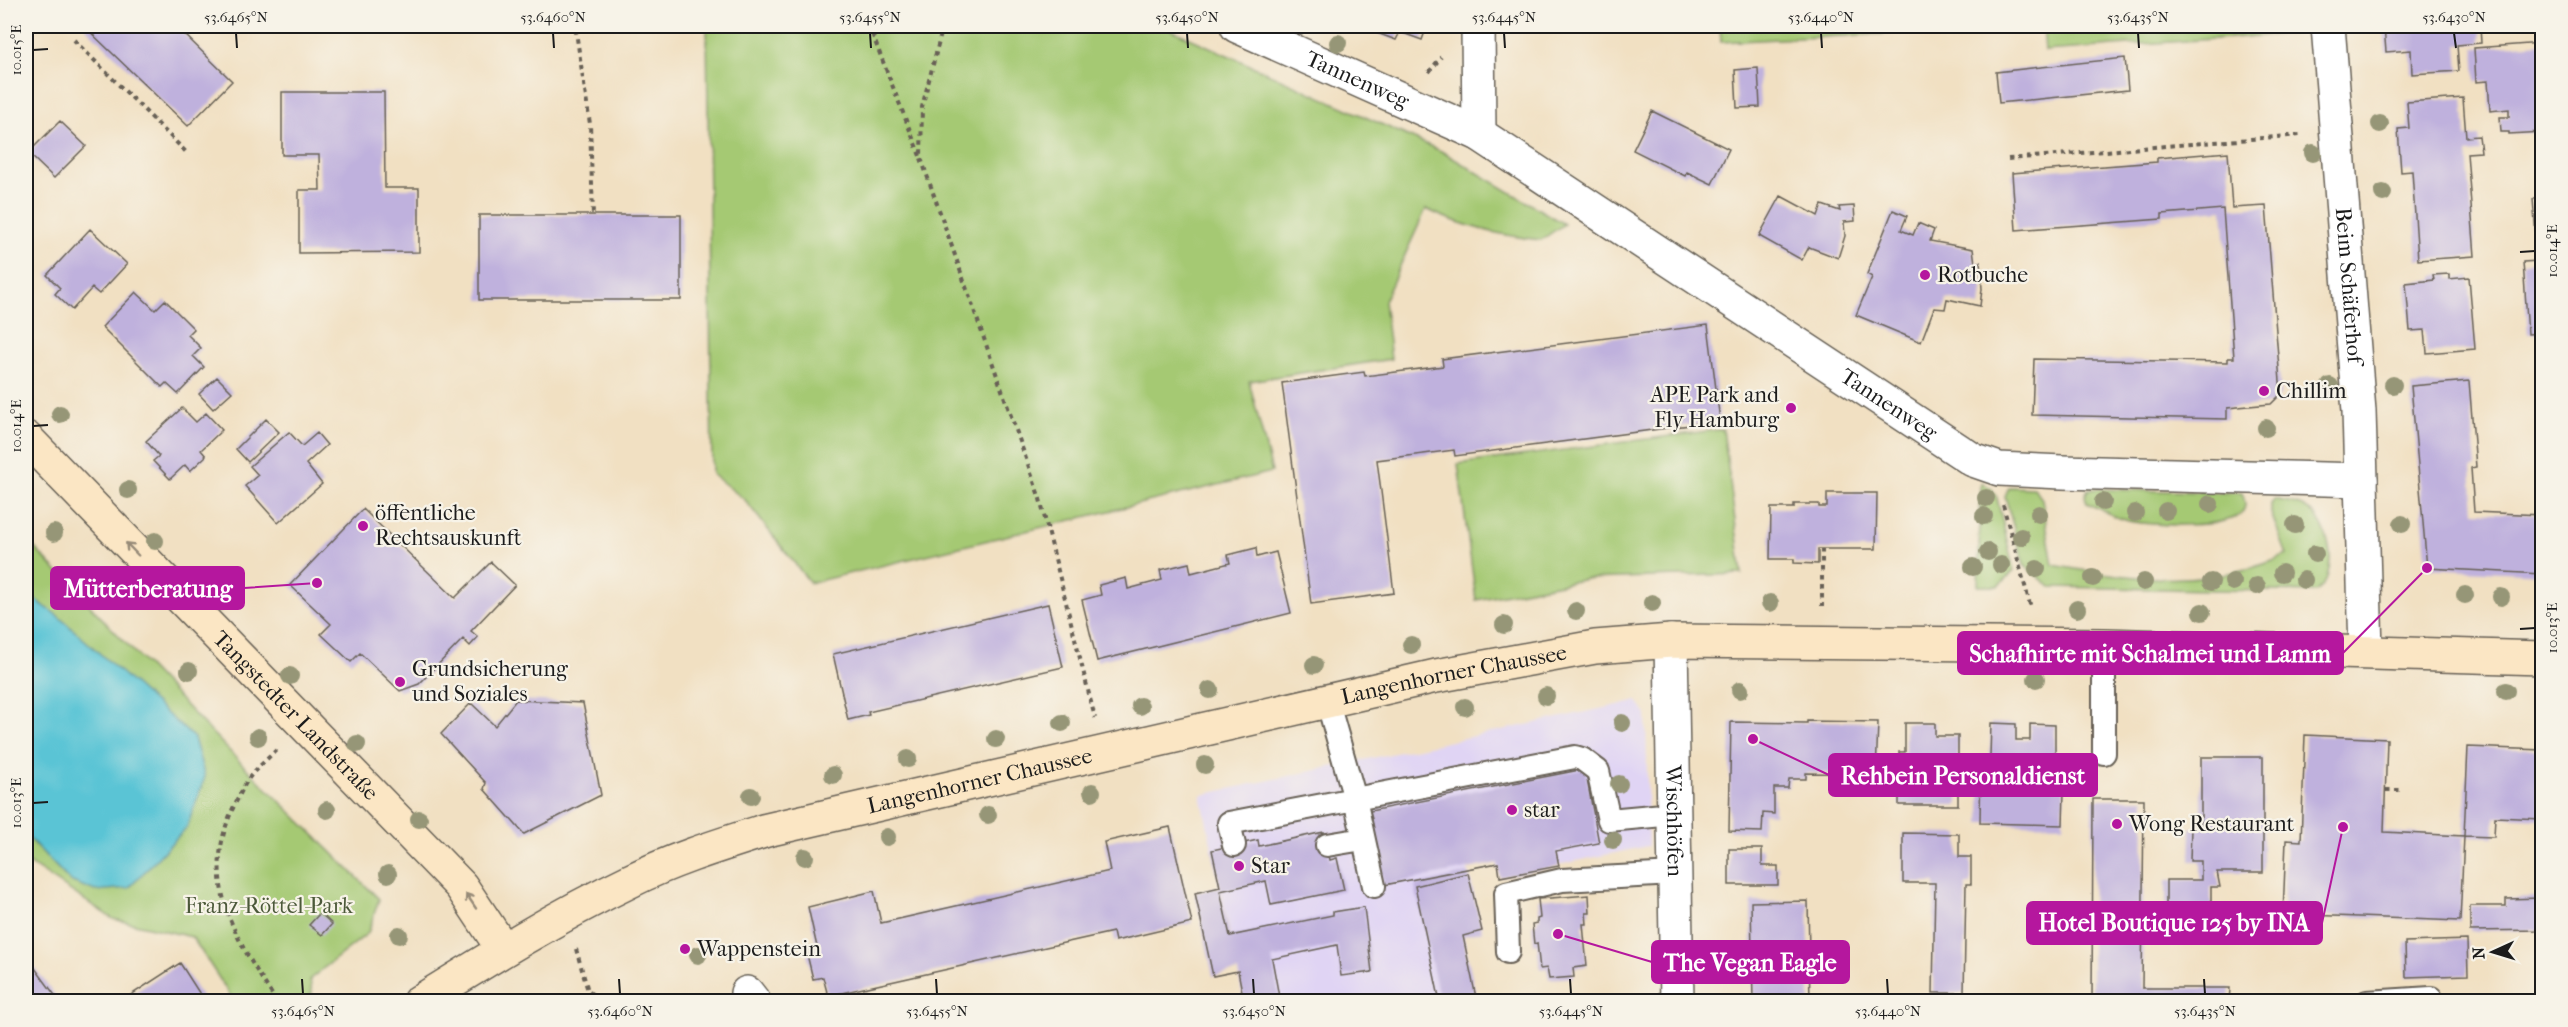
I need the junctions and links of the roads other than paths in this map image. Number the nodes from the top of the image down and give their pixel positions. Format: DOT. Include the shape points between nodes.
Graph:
graph roads {
  1 [pos="1237,26"];
  2 [pos="1478,26"];
  3 [pos="2328,26"];
  4 [pos="1479,134"];
  5 [pos="26,438"];
  6 [pos="2361,480"];
  7 [pos="1671,641"];
  8 [pos="2104,645"];
  9 [pos="2366,651"];
  10 [pos="2542,658"];
  11 [pos="1327,700"];
  12 [pos="2104,753"];
  13 [pos="1355,800"];
  14 [pos="1674,814"];
  15 [pos="1363,839"];
  16 [pos="1234,845"];
  17 [pos="1327,845"];
  18 [pos="1675,874"];
  19 [pos="1374,886"];
  20 [pos="503,949"];
  21 [pos="1508,952"];
  22 [pos="2431,998"];
  23 [pos="419,1002"];
  24 [pos="1677,1002"];
  25 [pos="2367,1002"];
  1 -- 4 [label="street, Tannenweg"];
  2 -- 4 [label="street"];
  3 -- 6 [label="street, Beim Schäferhof" via="2359,411"];
  4 -- 6 [label="street, Tannenweg" via="1973,460 1999,469"];
  20 -- 5 [label="main road, Tangstedter Landstraße, one-way" via="461,886"];
  6 -- 9 [label="street, Beim Schäferhof"];
  7 -- 8 [label="main road, Langenhorner Chaussee"];
  7 -- 11 [label="main road, Langenhorner Chaussee" via="1533,657"];
  7 -- 14 [label="street, Wischhöfen"];
  8 -- 9 [label="main road, Langenhorner Chaussee"];
  8 -- 12 [label="lane"];
  9 -- 10 [label="main road, Langenhorner Chaussee"];
  11 -- 13 [label="lane"];
  11 -- 20 [label="main road, Langenhorner Chaussee" via="767,830 695,853 630,880"];
  13 -- 14 [label="lane" via="1575,757 1598,771 1609,820"];
  13 -- 15 [label="lane"];
  13 -- 16 [label="lane" via="1229,823"];
  14 -- 18 [label="street, Wischhöfen"];
  15 -- 17 [label="lane"];
  15 -- 19 [label="lane"];
  18 -- 21 [label="lane" via="1562,880 1506,893"];
  18 -- 24 [label="street, Wischhöfen"];
  20 -- 23 [label="main road, Langenhorner Chaussee"];
  22 -- 25 [label="lane"];
}
